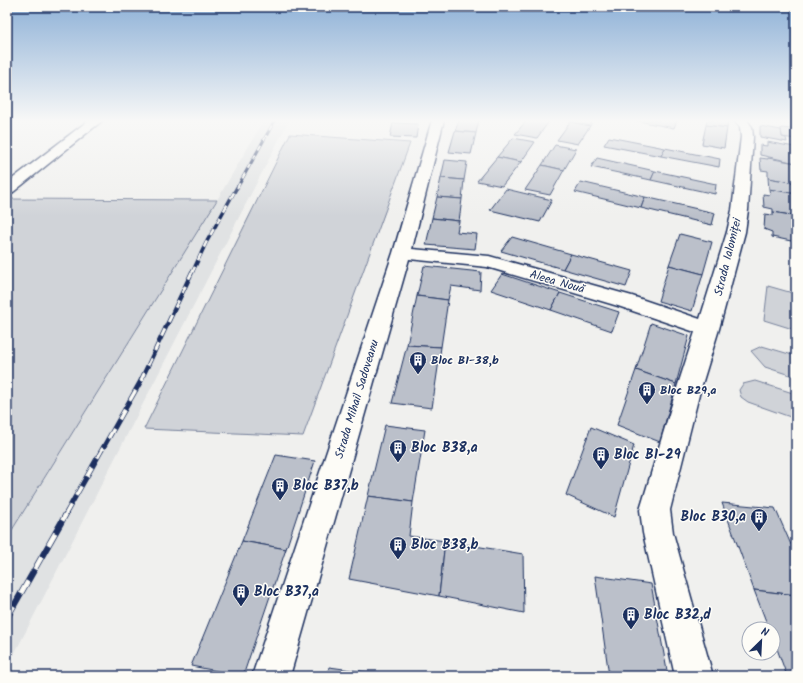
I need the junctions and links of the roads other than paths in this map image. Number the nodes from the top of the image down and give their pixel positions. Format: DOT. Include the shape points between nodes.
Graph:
graph roads {
  1 [pos="56,152"];
  2 [pos="429,152"];
  3 [pos="746,152"];
  4 [pos="7,190"];
  5 [pos="402,253"];
  6 [pos="708,328"];
  7 [pos="271,676"];
  8 [pos="694,676"];
  1 -- 4 [label="main road"];
  2 -- 5 [label="main road, Strada Mihail Sadoveanu"];
  3 -- 6 [label="main road, Strada Ialomiței" via="740,210"];
  5 -- 6 [label="main road, Aleea Nouă" via="489,262"];
  5 -- 7 [label="main road, Strada Mihail Sadoveanu"];
  6 -- 8 [label="main road, Strada Ialomiței" via="655,510 658,533"];
}
